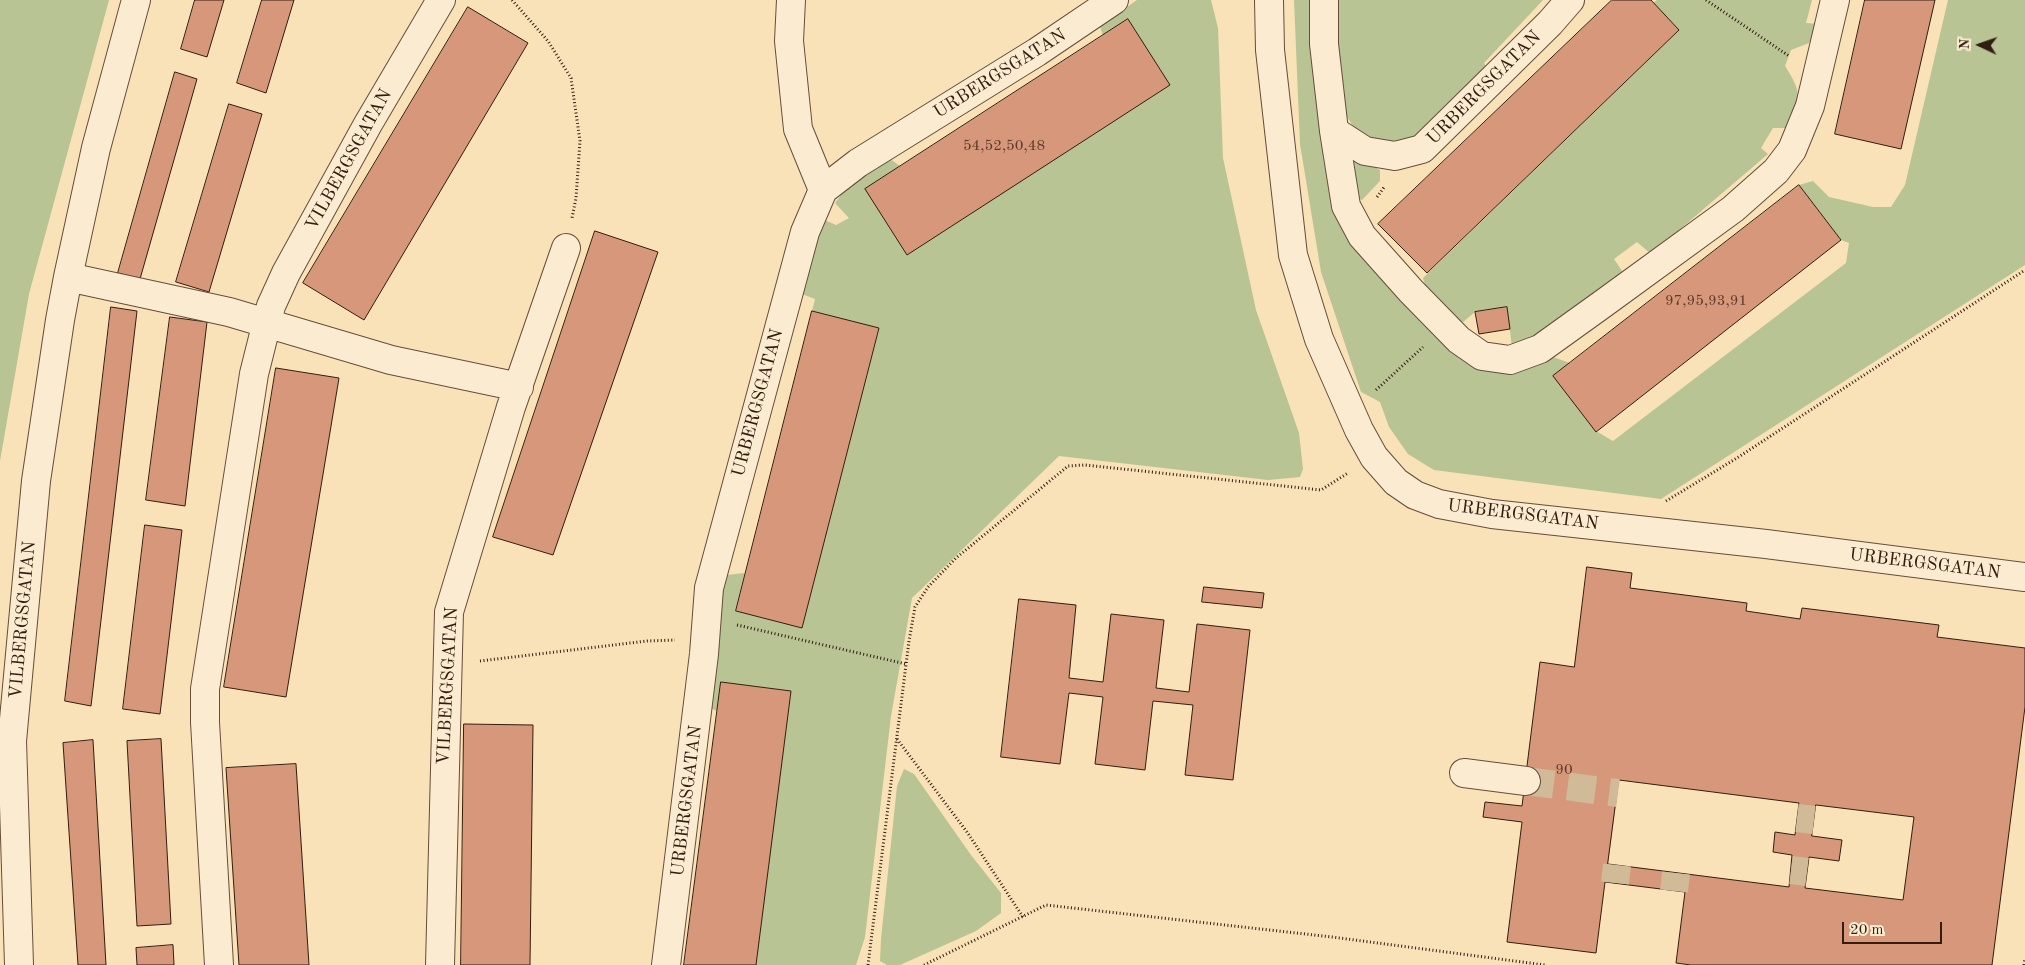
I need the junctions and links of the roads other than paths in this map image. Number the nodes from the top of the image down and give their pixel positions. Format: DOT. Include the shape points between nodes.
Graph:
graph roads {
  1 [pos="136,0"];
  2 [pos="441,0"];
  3 [pos="792,0"];
  4 [pos="1114,0"];
  5 [pos="1269,0"];
  6 [pos="1324,0"];
  7 [pos="1570,0"];
  8 [pos="1835,0"];
  9 [pos="1334,131"];
  10 [pos="823,190"];
  11 [pos="566,248"];
  12 [pos="68,277"];
  13 [pos="266,324"];
  14 [pos="518,387"];
  15 [pos="2018,576"];
  16 [pos="1464,773"];
  17 [pos="1526,781"];
  18 [pos="19,965"];
  19 [pos="219,965"];
  20 [pos="440,965"];
  21 [pos="666,965"];
  1 -- 12 [label="street, VILBERGSGATAN" via="96,148"];
  2 -- 13 [label="street, VILBERGSGATAN" via="286,273"];
  3 -- 10 [label="street" via="789,41 798,129"];
  4 -- 10 [label="street, URBERGSGATAN" via="1037,52 858,162"];
  5 -- 15 [label="street, URBERGSGATAN" via="1270,50 1294,256 1319,339 1360,430 1374,457 1396,482 1414,495 1438,504 1492,514"];
  6 -- 9 [label="street" via="1324,44"];
  7 -- 9 [label="street, URBERGSGATAN" via="1422,149 1395,156 1365,151"];
  8 -- 9 [label="street" via="1810,106 1792,150 1776,171 1733,209 1540,349 1510,360 1482,356 1459,340 1362,236 1346,206"];
  10 -- 21 [label="street, URBERGSGATAN" via="806,232 780,322 709,588"];
  11 -- 14 [label="street, VILBERGSGATAN"];
  12 -- 13 [label="street" via="229,312"];
  12 -- 18 [label="street, VILBERGSGATAN" via="36,481 12,741"];
  13 -- 14 [label="street" via="391,360"];
  13 -- 19 [label="street, VILBERGSGATAN" via="254,374 206,689 205,722"];
  14 -- 20 [label="street, VILBERGSGATAN" via="449,612"];
  16 -- 17 [label="street"];
}
